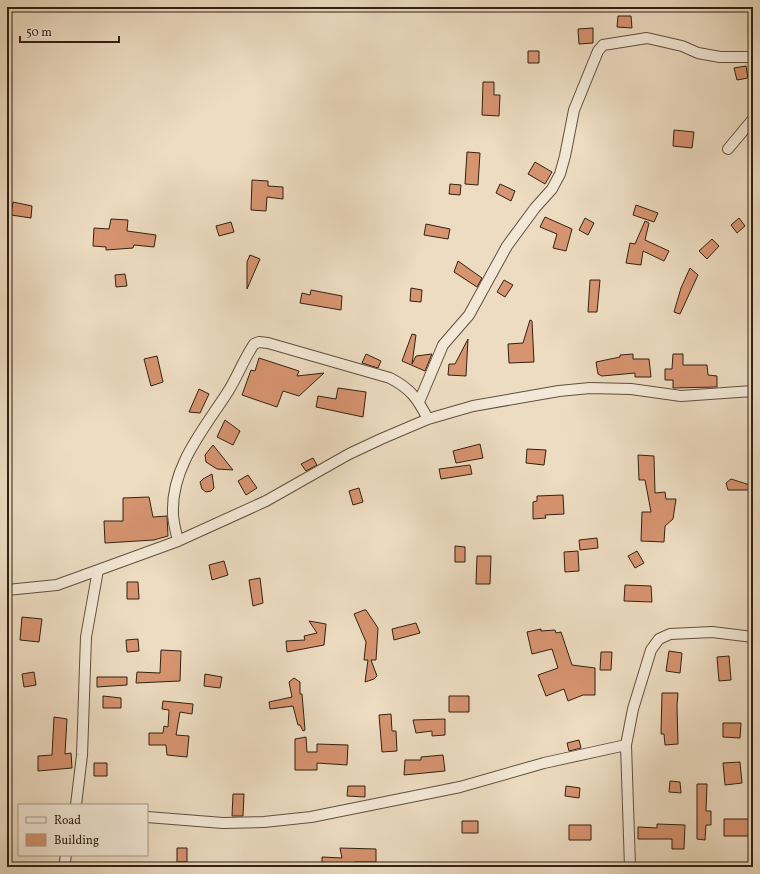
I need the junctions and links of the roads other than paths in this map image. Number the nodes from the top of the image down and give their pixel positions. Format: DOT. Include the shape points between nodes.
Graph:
graph roads {
  1 [pos="753,58"];
  2 [pos="753,119"];
  3 [pos="728,149"];
  4 [pos="753,391"];
  5 [pos="419,402"];
  6 [pos="428,419"];
  7 [pos="178,541"];
  8 [pos="98,570"];
  9 [pos="7,590"];
  10 [pos="753,637"];
  11 [pos="626,745"];
  12 [pos="76,804"];
  13 [pos="148,817"];
  14 [pos="66,856"];
  15 [pos="64,867"];
  16 [pos="630,867"];
  1 -- 5 [label="street" via="698,53 682,46 647,38 603,45 598,51 574,110 560,174 552,189 507,246 469,315 443,345"];
  2 -- 3 [label="street"];
  4 -- 6 [label="street" via="681,396 631,389 590,388 473,406"];
  5 -- 6 [label="street"];
  5 -- 7 [label="street" via="404,385 390,378 268,344 254,344 186,456 173,504"];
  6 -- 7 [label="street" via="349,454 266,501"];
  7 -- 8 [label="street"];
  8 -- 9 [label="street" via="57,585"];
  8 -- 12 [label="street" via="86,637 82,755"];
  10 -- 11 [label="street" via="712,632 670,634 658,639 651,650 633,709"];
  11 -- 13 [label="street" via="544,763 460,787 310,818 223,823"];
  11 -- 16 [label="street"];
  14 -- 15 [label="street"];
}
